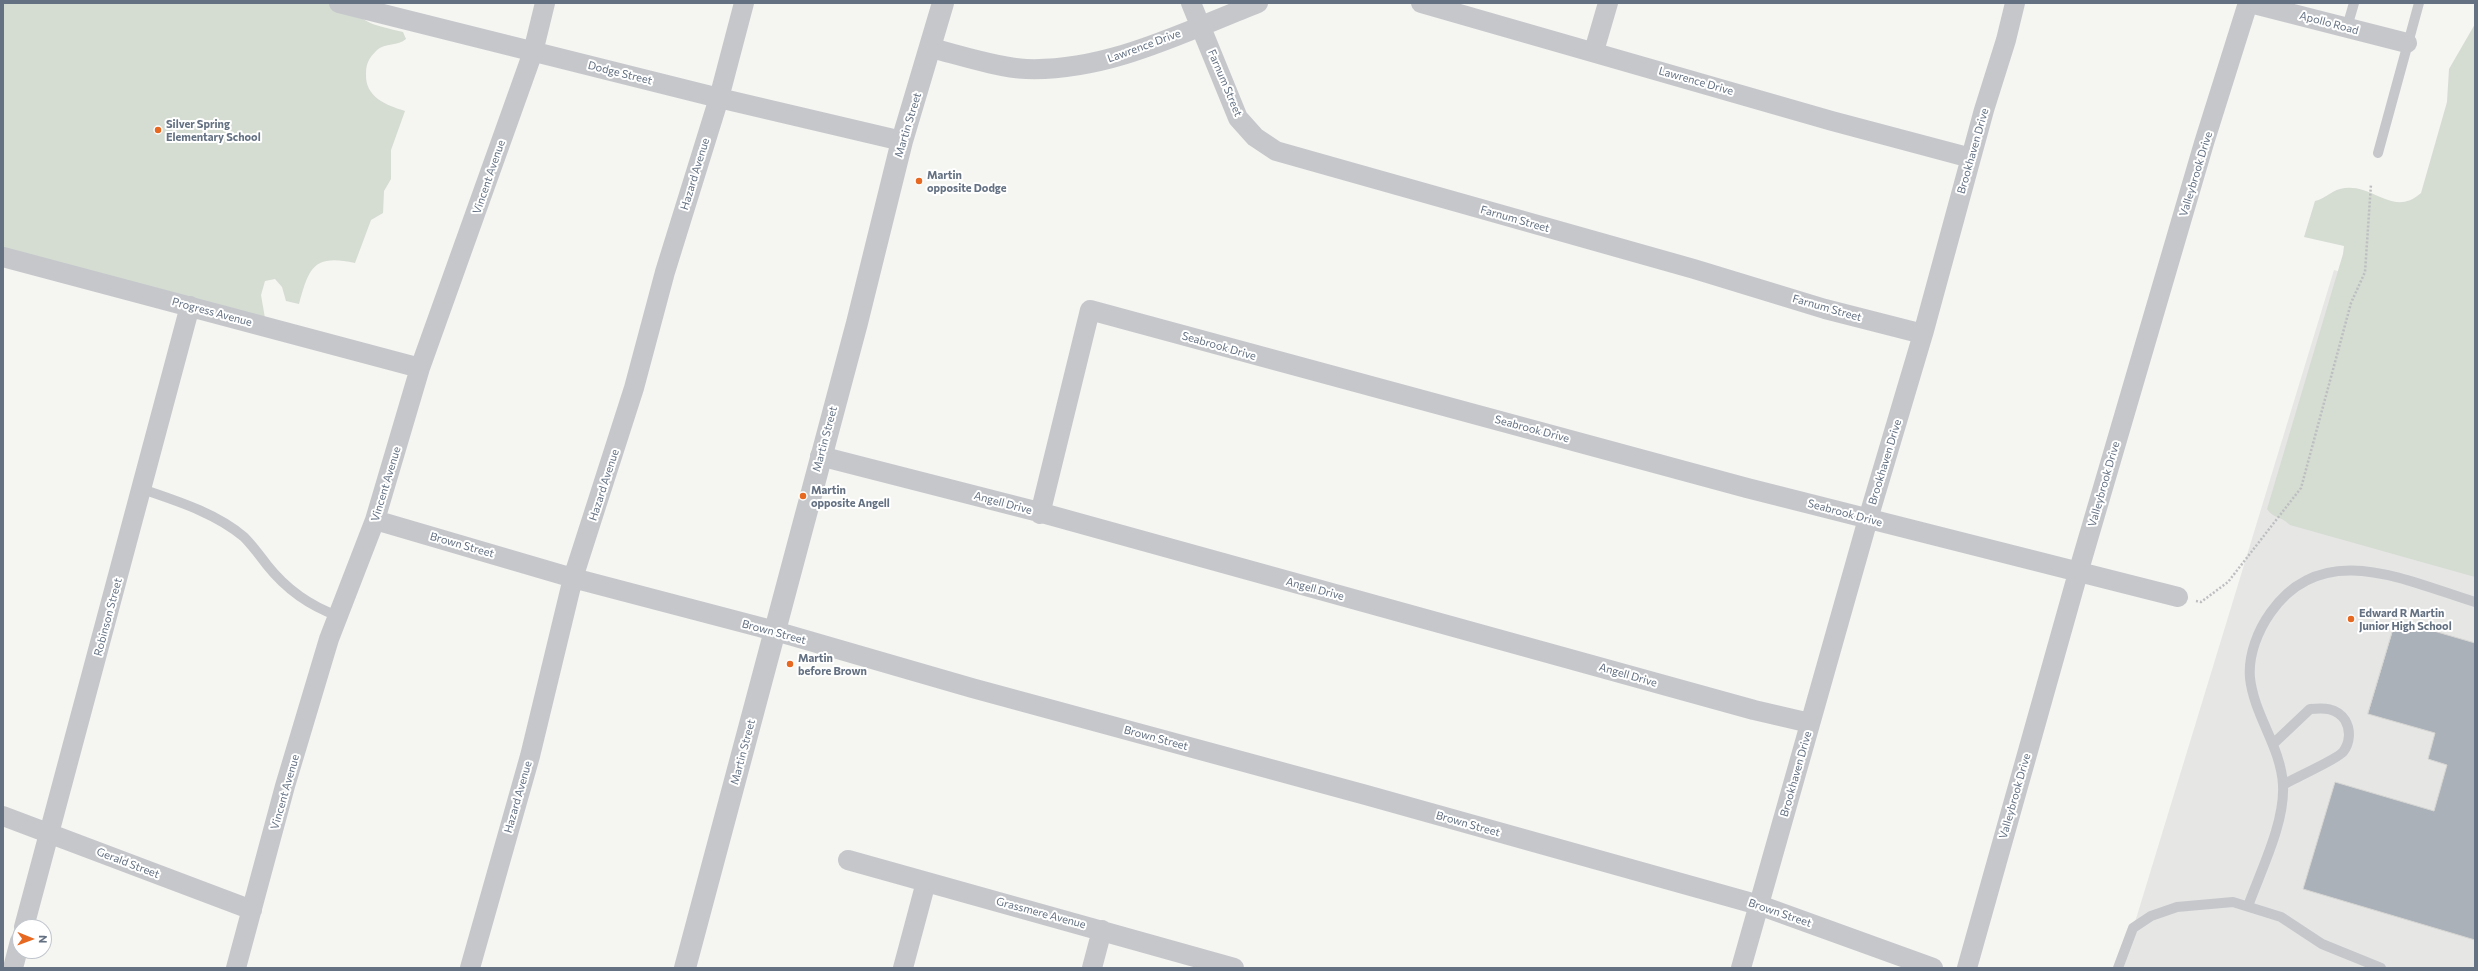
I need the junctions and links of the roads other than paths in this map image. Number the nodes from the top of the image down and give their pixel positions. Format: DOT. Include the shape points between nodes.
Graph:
graph roads {
  1 [pos="339,3"];
  2 [pos="545,3"];
  3 [pos="744,3"];
  4 [pos="944,3"];
  5 [pos="1191,3"];
  6 [pos="1258,3"];
  7 [pos="1421,3"];
  8 [pos="1608,3"];
  9 [pos="2015,3"];
  10 [pos="2249,3"];
  11 [pos="2354,3"];
  12 [pos="2419,3"];
  13 [pos="1201,26"];
  14 [pos="2347,27"];
  15 [pos="2407,43"];
  16 [pos="931,48"];
  17 [pos="533,52"];
  18 [pos="1594,52"];
  19 [pos="719,98"];
  20 [pos="902,141"];
  21 [pos="2378,152"];
  22 [pos="1971,158"];
  23 [pos="3,257"];
  24 [pos="190,306"];
  25 [pos="1923,334"];
  26 [pos="420,368"];
  27 [pos="820,456"];
  28 [pos="142,489"];
  29 [pos="1040,514"];
  30 [pos="375,520"];
  31 [pos="1868,520"];
  32 [pos="2078,573"];
  33 [pos="573,578"];
  34 [pos="2178,597"];
  35 [pos="2475,602"];
  36 [pos="338,616"];
  37 [pos="775,631"];
  38 [pos="1810,723"];
  39 [pos="2273,744"];
  40 [pos="2283,785"];
  41 [pos="3,816"];
  42 [pos="48,832"];
  43 [pos="848,860"];
  44 [pos="926,882"];
  45 [pos="1759,905"];
  46 [pos="2248,906"];
  47 [pos="252,910"];
  48 [pos="26,919"];
  49 [pos="1102,930"];
  50 [pos="236,968"];
  51 [pos="470,968"];
  52 [pos="685,968"];
  53 [pos="903,968"];
  54 [pos="1092,968"];
  55 [pos="1234,968"];
  56 [pos="1741,968"];
  57 [pos="1933,968"];
  58 [pos="1968,968"];
  59 [pos="2118,968"];
  60 [pos="2381,968"];
  1 -- 17 [label="street, Dodge Street"];
  2 -- 17 [label="street, Vincent Avenue"];
  3 -- 19 [label="street, Hazard Avenue"];
  4 -- 16 [label="street, Martin Street"];
  5 -- 13 [label="street, Farnum Street"];
  6 -- 13 [label="street, Lawrence Drive"];
  7 -- 18 [label="street, Lawrence Drive"];
  8 -- 18 [label="street"];
  9 -- 22 [label="street, Brookhaven Drive"];
  10 -- 14 [label="street, Apollo Road"];
  10 -- 32 [label="street, Valleybrook Drive" via="2204,143"];
  11 -- 14 [label="lane"];
  12 -- 15 [label="lane"];
  13 -- 16 [label="street, Lawrence Drive" via="1109,60 1064,68 1025,69"];
  13 -- 25 [label="street, Farnum Street" via="1238,118 1255,137 1276,151 1686,266 1825,309"];
  14 -- 15 [label="street, Apollo Road"];
  15 -- 21 [label="lane"];
  16 -- 20 [label="street, Martin Street"];
  17 -- 19 [label="street, Dodge Street"];
  17 -- 26 [label="street, Vincent Avenue"];
  18 -- 22 [label="street, Lawrence Drive" via="1832,121"];
  19 -- 20 [label="street, Dodge Street"];
  19 -- 33 [label="street, Hazard Avenue" via="665,272 610,468"];
  20 -- 27 [label="street, Martin Street" via="857,323"];
  22 -- 25 [label="street, Brookhaven Drive"];
  23 -- 24 [label="street, Progress Avenue"];
  24 -- 26 [label="street, Progress Avenue"];
  24 -- 28 [label="street, Robinson Street"];
  25 -- 31 [label="street, Brookhaven Drive"];
  26 -- 30 [label="street, Vincent Avenue"];
  27 -- 29 [label="street, Angell Drive"];
  27 -- 37 [label="street, Martin Street"];
  28 -- 36 [label="lane" via="199,510 226,524 244,537 286,586 317,607"];
  28 -- 42 [label="street, Robinson Street"];
  29 -- 31 [label="street, Seabrook Drive" via="1090,310"];
  29 -- 38 [label="street, Angell Drive" via="1754,710"];
  30 -- 33 [label="street, Brown Street"];
  30 -- 36 [label="street, Vincent Avenue"];
  31 -- 32 [label="street, Seabrook Drive"];
  31 -- 38 [label="street, Brookhaven Drive"];
  32 -- 34 [label="street, Seabrook Drive"];
  32 -- 58 [label="street, Valleybrook Drive"];
  33 -- 37 [label="street, Brown Street"];
  33 -- 51 [label="street, Hazard Avenue" via="530,756"];
  35 -- 39 [label="lane" via="2376,572 2345,568 2314,576 2282,596 2261,626 2252,657 2250,677"];
  36 -- 47 [label="street, Vincent Avenue" via="285,786"];
  37 -- 45 [label="street, Brown Street" via="972,688"];
  37 -- 52 [label="street, Martin Street"];
  38 -- 45 [label="street, Brookhaven Drive"];
  39 -- 40 [label="lane"];
  39 -- 40 [label="lane" via="2310,709 2328,708 2340,713 2348,724 2349,739 2342,753"];
  40 -- 46 [label="lane" via="2280,817"];
  41 -- 42 [label="street, Gerald Street"];
  42 -- 47 [label="street, Gerald Street"];
  42 -- 48 [label="street, Robinson Street"];
  43 -- 44 [label="street, Grassmere Avenue"];
  44 -- 49 [label="street, Grassmere Avenue"];
  44 -- 53 [label="street"];
  45 -- 56 [label="street, Brookhaven Drive"];
  45 -- 57 [label="street, Brown Street"];
  46 -- 59 [label="lane" via="2233,902 2177,907 2152,916 2133,928"];
  46 -- 60 [label="lane" via="2281,916 2322,944"];
  47 -- 50 [label="street, Vincent Avenue"];
  49 -- 54 [label="street"];
  49 -- 55 [label="street, Grassmere Avenue"];
}
